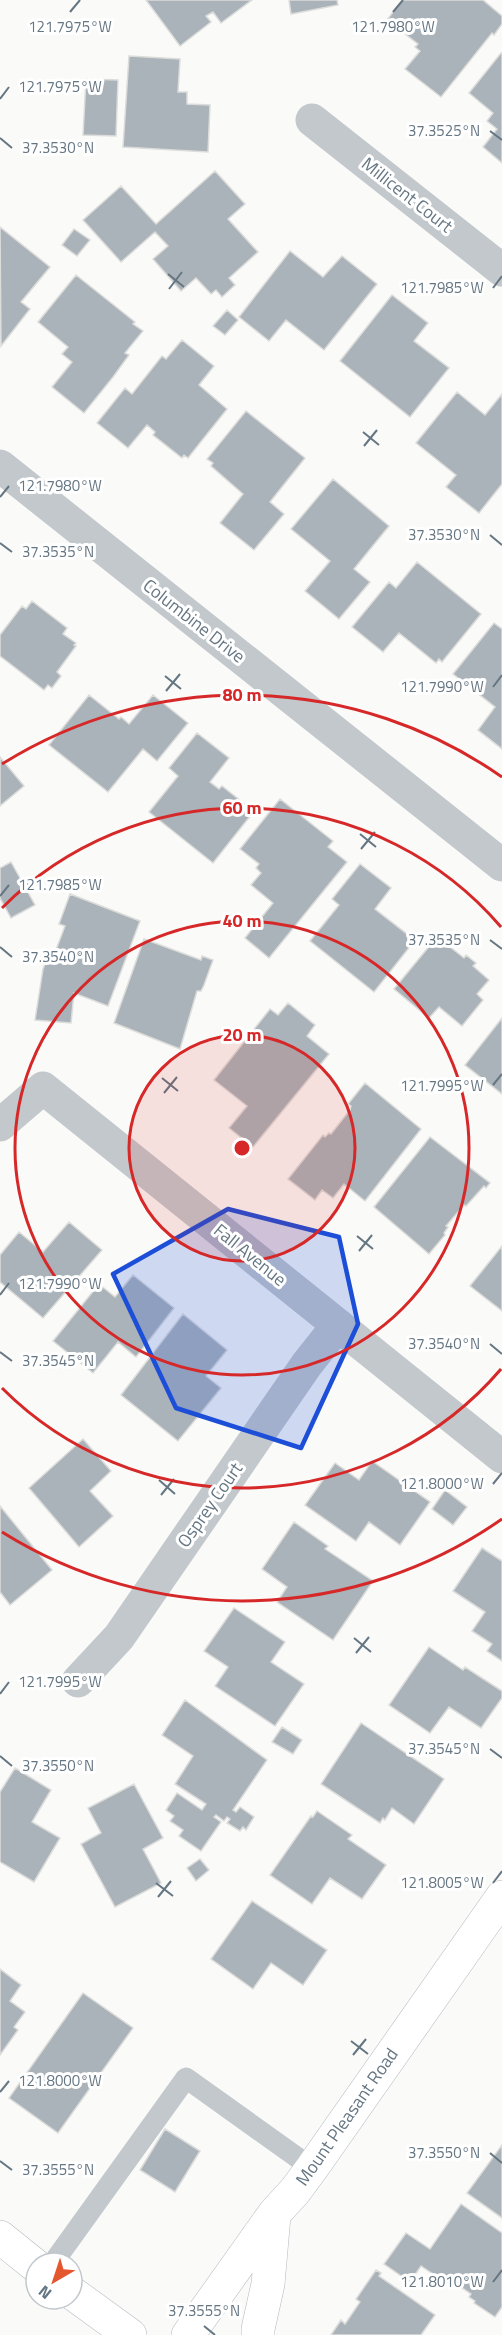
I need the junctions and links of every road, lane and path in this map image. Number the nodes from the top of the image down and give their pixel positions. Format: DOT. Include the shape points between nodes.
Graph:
graph roads {
  1 [pos="312,120"];
  2 [pos="502,270"];
  3 [pos="0,466"];
  4 [pos="502,865"];
  5 [pos="0,1125"];
  6 [pos="338,1325"];
  7 [pos="502,1457"];
  8 [pos="78,1680"];
  9 [pos="502,1897"];
  10 [pos="312,2168"];
  11 [pos="274,2214"];
  12 [pos="0,2237"];
  13 [pos="62,2251"];
  14 [pos="24,2256"];
  15 [pos="84,2302"];
  16 [pos="130,2335"];
  17 [pos="188,2335"];
  18 [pos="258,2335"];
  1 -- 2 [label="street, Millicent Court"];
  3 -- 4 [label="street, Columbine Drive"];
  5 -- 6 [label="street, Fall Avenue" via="43,1088"];
  6 -- 7 [label="street, Fall Avenue"];
  6 -- 8 [label="street, Osprey Court" via="119,1637"];
  9 -- 10 [label="street, Mount Pleasant Road"];
  10 -- 11 [label="street, Mount Pleasant Road"];
  10 -- 13 [label="lane" via="186,2078"];
  11 -- 17 [label="street, Mount Pleasant Road"];
  11 -- 18 [label="street" via="268,2284"];
  12 -- 14 [label="street"];
  15 -- 16 [label="street"];
}
